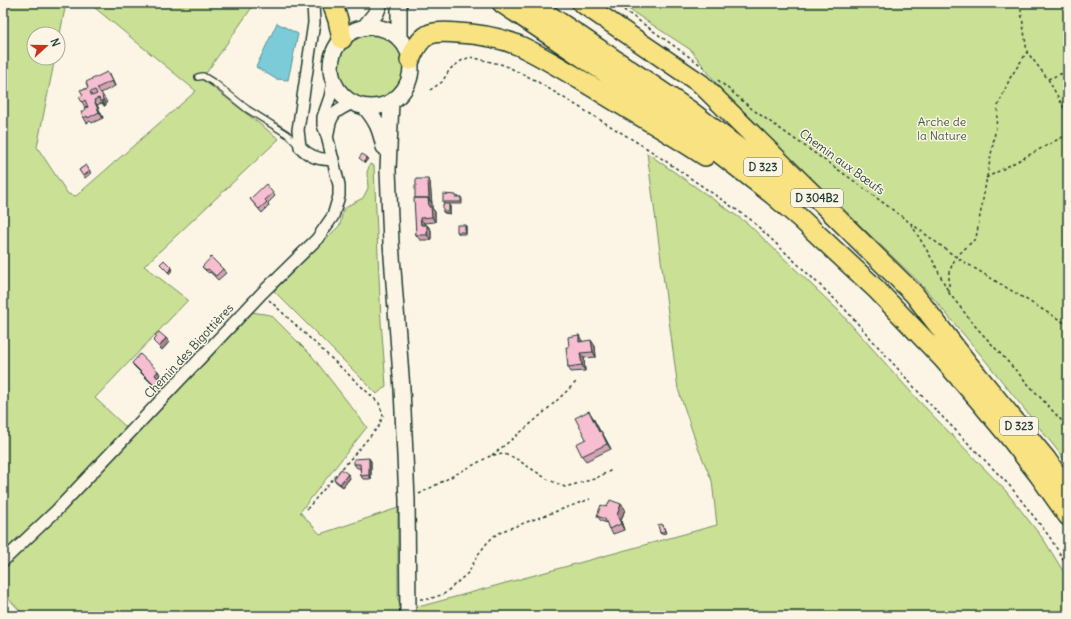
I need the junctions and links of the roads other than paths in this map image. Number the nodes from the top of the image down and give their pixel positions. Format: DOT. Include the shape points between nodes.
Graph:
graph roads {
  1 [pos="313,3"];
  2 [pos="332,3"];
  3 [pos="380,3"];
  4 [pos="399,3"];
  5 [pos="502,3"];
  6 [pos="531,3"];
  7 [pos="582,3"];
  8 [pos="364,28"];
  9 [pos="342,39"];
  10 [pos="399,39"];
  11 [pos="410,60"];
  12 [pos="198,77"];
  13 [pos="333,82"];
  14 [pos="391,102"];
  15 [pos="359,105"];
  16 [pos="327,136"];
  17 [pos="300,147"];
  18 [pos="333,159"];
  19 [pos="388,170"];
  20 [pos="801,219"];
  21 [pos="968,364"];
  22 [pos="1068,491"];
  23 [pos="1068,516"];
  24 [pos="3,561"];
  25 [pos="408,616"];
  1 -- 17 [label="street" via="314,23 298,130"];
  2 -- 9 [label="highway"];
  3 -- 8 [label="main road" via="376,14"];
  4 -- 10 [label="main road"];
  5 -- 20 [label="highway, D 323" via="679,122"];
  6 -- 21 [label="highway, D 323" via="689,110 782,182 879,270"];
  7 -- 21 [label="highway, D 304B2" via="701,84 914,294"];
  8 -- 9 [label="main road"];
  8 -- 10 [label="main road" via="383,29"];
  9 -- 13 [label="main road" via="331,59"];
  10 -- 11 [label="main road"];
  11 -- 14 [label="main road" via="407,83 403,91"];
  11 -- 20 [label="highway" via="422,40 438,32 491,36 520,46 703,155 766,201"];
  12 -- 17 [label="lane" via="203,76 216,84 247,109 288,134"];
  13 -- 15 [label="main road" via="344,98"];
  13 -- 16 [label="street, Chemin des Bigottières" via="323,117"];
  14 -- 15 [label="main road" via="378,106"];
  14 -- 19 [label="main road"];
  15 -- 16 [label="street" via="337,111 329,121"];
  15 -- 19 [label="main road" via="373,116 378,126"];
  16 -- 18 [label="street, Chemin des Bigottières"];
  17 -- 18 [label="street" via="308,155 319,159"];
  18 -- 24 [label="street, Chemin des Bigottières" via="339,196 333,216 317,240 262,293 56,511"];
  19 -- 25 [label="main road" via="402,388 407,500"];
  20 -- 23 [label="highway, D 323" via="876,289 944,360 1011,439"];
  21 -- 22 [label="highway, D 323" via="1046,459"];
}
